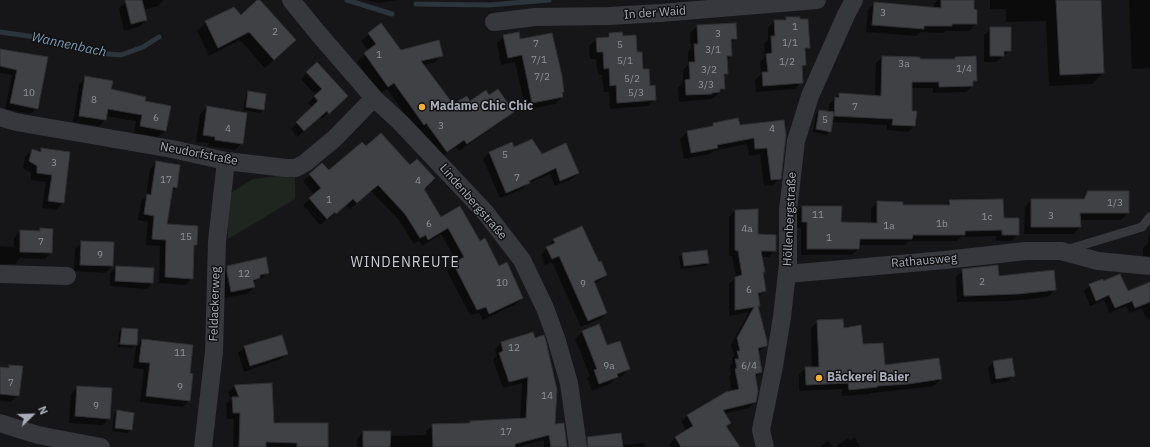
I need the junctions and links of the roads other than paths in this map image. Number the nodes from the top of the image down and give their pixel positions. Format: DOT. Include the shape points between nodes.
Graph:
graph roads {
  1 [pos="291,0"];
  2 [pos="817,0"];
  3 [pos="854,0"];
  4 [pos="494,22"];
  5 [pos="374,98"];
  6 [pos="0,117"];
  7 [pos="226,161"];
  8 [pos="1150,217"];
  9 [pos="1062,251"];
  10 [pos="1150,266"];
  11 [pos="0,274"];
  12 [pos="787,274"];
  13 [pos="67,276"];
  14 [pos="0,423"];
  15 [pos="101,447"];
  16 [pos="203,447"];
  17 [pos="578,447"];
  18 [pos="765,447"];
  1 -- 5 [label="street, Lindenbergstraße"];
  2 -- 4 [label="street, In der Waid" via="660,13 535,17"];
  3 -- 12 [label="street, Höllenbergstraße" via="810,96 796,141 788,210"];
  5 -- 7 [label="street, Neudorfstraße" via="334,139 296,168"];
  5 -- 17 [label="street, Lindenbergstraße" via="485,212 522,260 556,338 569,383"];
  6 -- 7 [label="street, Neudorfstraße"];
  7 -- 16 [label="street, Feldackerweg" via="217,241 214,352"];
  8 -- 9 [label="lane, Rathausweg" via="1142,227"];
  9 -- 10 [label="street, Rathausweg" via="1098,261"];
  9 -- 12 [label="street, Rathausweg" via="1026,251"];
  11 -- 13 [label="street"];
  12 -- 18 [label="street, Höllenbergstraße" via="778,345 761,430"];
  14 -- 15 [label="street" via="38,435"];
}
